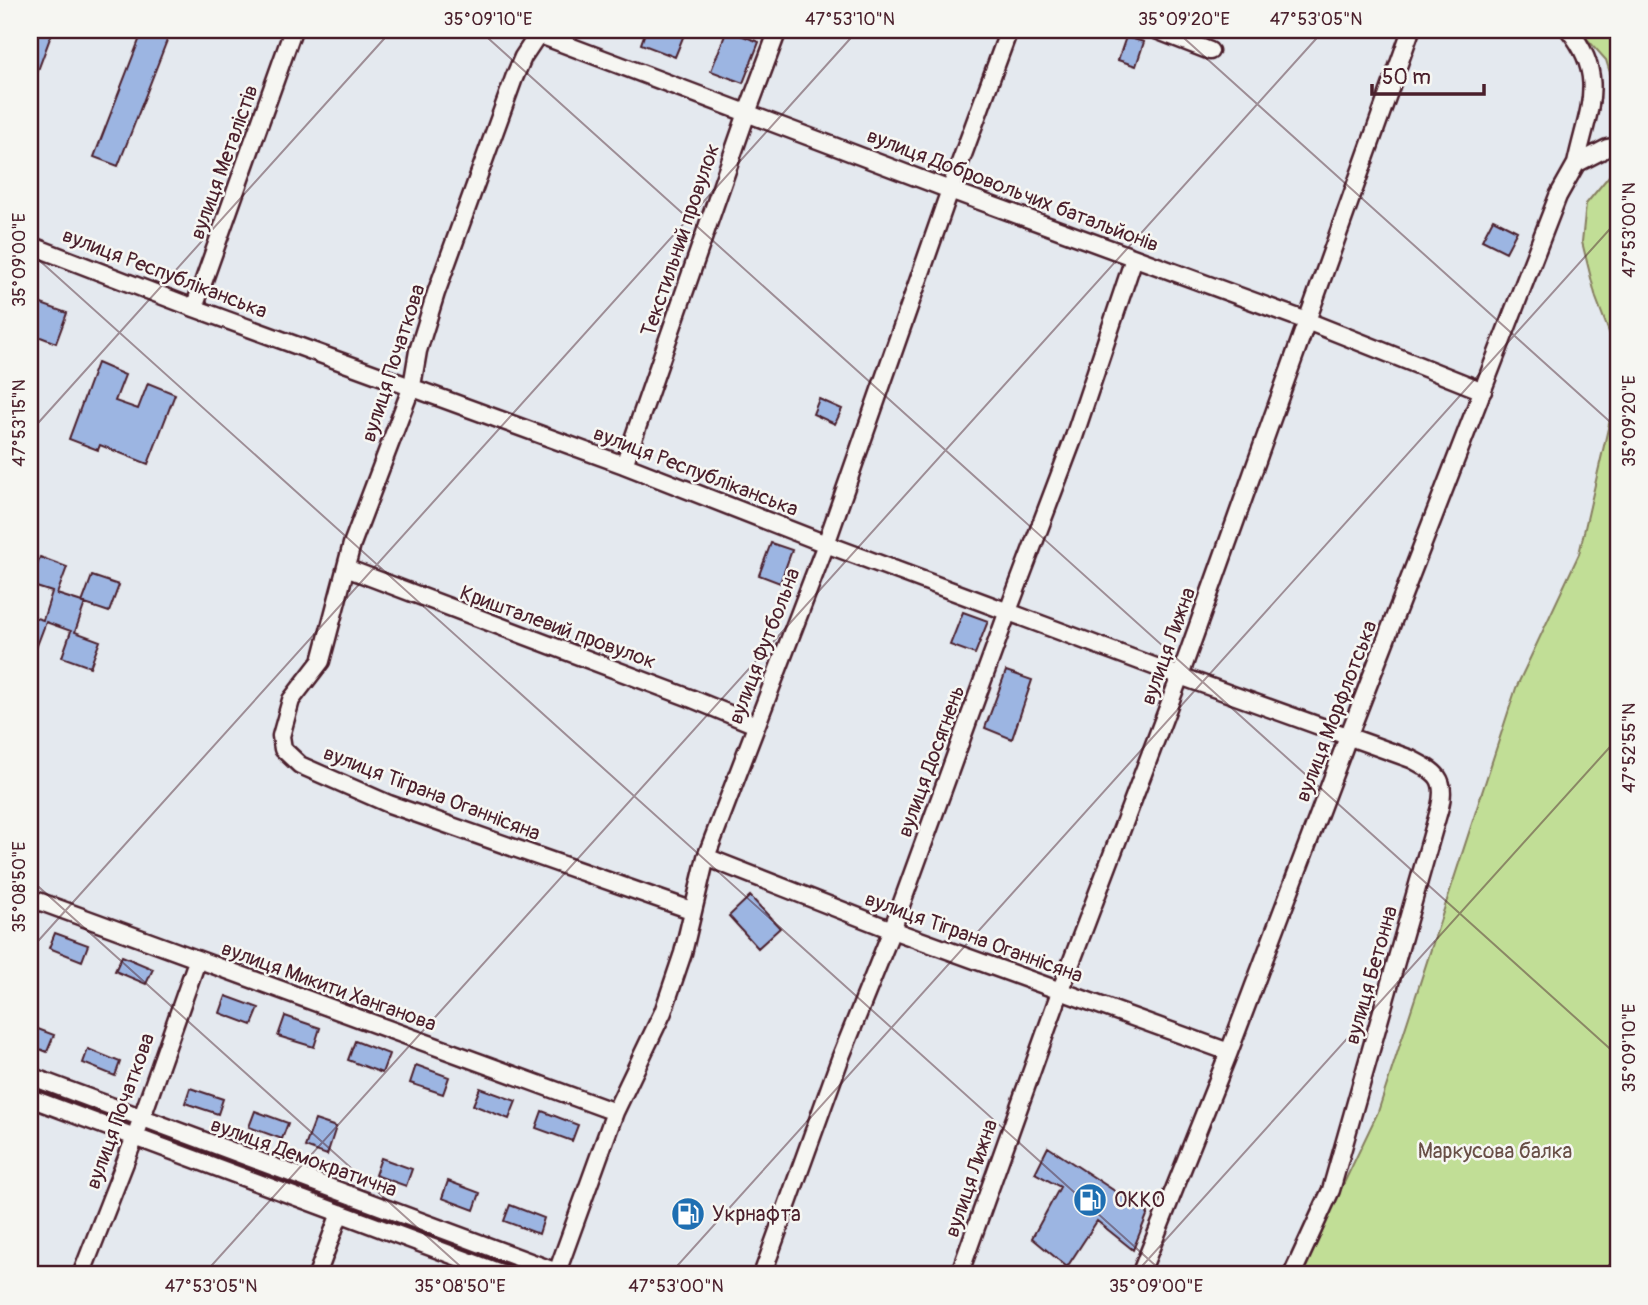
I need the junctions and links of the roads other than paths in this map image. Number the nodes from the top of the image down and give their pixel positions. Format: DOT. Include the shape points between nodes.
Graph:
graph roads {
  1 [pos="293,30"];
  2 [pos="778,30"];
  3 [pos="1009,30"];
  4 [pos="1156,30"];
  5 [pos="1411,30"];
  6 [pos="1569,30"];
  7 [pos="536,31"];
  8 [pos="1210,51"];
  9 [pos="747,113"];
  10 [pos="1618,146"];
  11 [pos="1576,164"];
  12 [pos="950,190"];
  13 [pos="30,245"];
  14 [pos="1134,258"];
  15 [pos="194,308"];
  16 [pos="1307,321"];
  17 [pos="412,386"];
  18 [pos="1483,391"];
  19 [pos="624,464"];
  20 [pos="826,544"];
  21 [pos="346,568"];
  22 [pos="1008,611"];
  23 [pos="1180,676"];
  24 [pos="756,725"];
  25 [pos="1348,737"];
  26 [pos="283,749"];
  27 [pos="706,857"];
  28 [pos="30,898"];
  29 [pos="691,910"];
  30 [pos="892,930"];
  31 [pos="197,961"];
  32 [pos="1060,992"];
  33 [pos="1229,1052"];
  34 [pos="30,1076"];
  35 [pos="30,1098"];
  36 [pos="615,1112"];
  37 [pos="140,1118"];
  38 [pos="135,1137"];
  39 [pos="340,1213"];
  40 [pos="560,1274"];
  41 [pos="80,1275"];
  42 [pos="317,1275"];
  43 [pos="506,1275"];
  44 [pos="762,1275"];
  45 [pos="959,1275"];
  46 [pos="1140,1275"];
  47 [pos="1292,1275"];
  1 -- 15 [label="street, вулиця Металістів"];
  2 -- 9 [label="street, Текстильний провулок"];
  3 -- 12 [label="street, вулиця Футбольна"];
  4 -- 8 [label="street"];
  5 -- 16 [label="street, вулиця Лижна"];
  6 -- 11 [label="street, вулиця Морфлотська" via="1592,74"];
  7 -- 9 [label="street, вулиця Добровольчих батальйонів"];
  7 -- 17 [label="street, вулиця Початкова" via="514,78 436,293"];
  9 -- 12 [label="street, вулиця Добровольчих батальйонів"];
  9 -- 19 [label="street, Текстильний провулок"];
  10 -- 11 [label="street"];
  11 -- 18 [label="street, вулиця Морфлотська" via="1558,196"];
  12 -- 14 [label="street, вулиця Добровольчих батальйонів"];
  12 -- 20 [label="street, вулиця Футбольна"];
  13 -- 15 [label="street, вулиця Республіканська"];
  14 -- 16 [label="street, вулиця Добровольчих батальйонів"];
  14 -- 22 [label="street, вулиця Досягнень" via="1074,437"];
  15 -- 17 [label="street, вулиця Республіканська"];
  16 -- 18 [label="street, вулиця Добровольчих батальйонів"];
  16 -- 23 [label="street, вулиця Лижна"];
  17 -- 19 [label="street, вулиця Республіканська"];
  17 -- 21 [label="street, вулиця Початкова"];
  18 -- 25 [label="street, вулиця Морфлотська"];
  19 -- 20 [label="street, вулиця Республіканська"];
  20 -- 22 [label="street, вулиця Республіканська"];
  20 -- 24 [label="street, вулиця Футбольна"];
  21 -- 24 [label="street, Кришталевий провулок"];
  21 -- 26 [label="street, вулиця Початкова" via="321,661 290,700 281,736"];
  22 -- 23 [label="street, вулиця Республіканська"];
  22 -- 30 [label="street, вулиця Досягнень"];
  23 -- 25 [label="street, вулиця Республіканська"];
  23 -- 32 [label="street, вулиця Лижна"];
  24 -- 27 [label="street, вулиця Футбольна"];
  25 -- 33 [label="street, вулиця Морфлотська"];
  25 -- 47 [label="street, вулиця Бетонна" via="1426,767 1436,775 1443,792 1331,1190"];
  26 -- 29 [label="street, вулиця Тіграна Оганнісяна" via="300,765 389,804"];
  27 -- 29 [label="street, вулиця Футбольна"];
  27 -- 30 [label="street, вулиця Тіграна Оганнісяна"];
  28 -- 31 [label="street, вулиця Микити Ханганова"];
  29 -- 36 [label="street, вулиця Футбольна" via="683,953 663,1012"];
  30 -- 32 [label="street, вулиця Тіграна Оганнісяна"];
  30 -- 44 [label="street, вулиця Досягнень" via="839,1059"];
  31 -- 36 [label="street, вулиця Микити Ханганова"];
  31 -- 37 [label="street, вулиця Початкова"];
  32 -- 33 [label="street, вулиця Тіграна Оганнісяна"];
  32 -- 45 [label="street, вулиця Лижна"];
  33 -- 46 [label="street, вулиця Морфлотська"];
  34 -- 37 [label="street, вулиця Демократична"];
  35 -- 38 [label="street, вулиця Демократична"];
  36 -- 40 [label="street, вулиця Футбольна"];
  37 -- 38 [label="street, вулиця Початкова"];
  37 -- 40 [label="street, вулиця Демократична"];
  38 -- 39 [label="street, вулиця Демократична"];
  38 -- 41 [label="street, вулиця Початкова"];
  39 -- 42 [label="street"];
  39 -- 43 [label="street, вулиця Демократична"];
}
